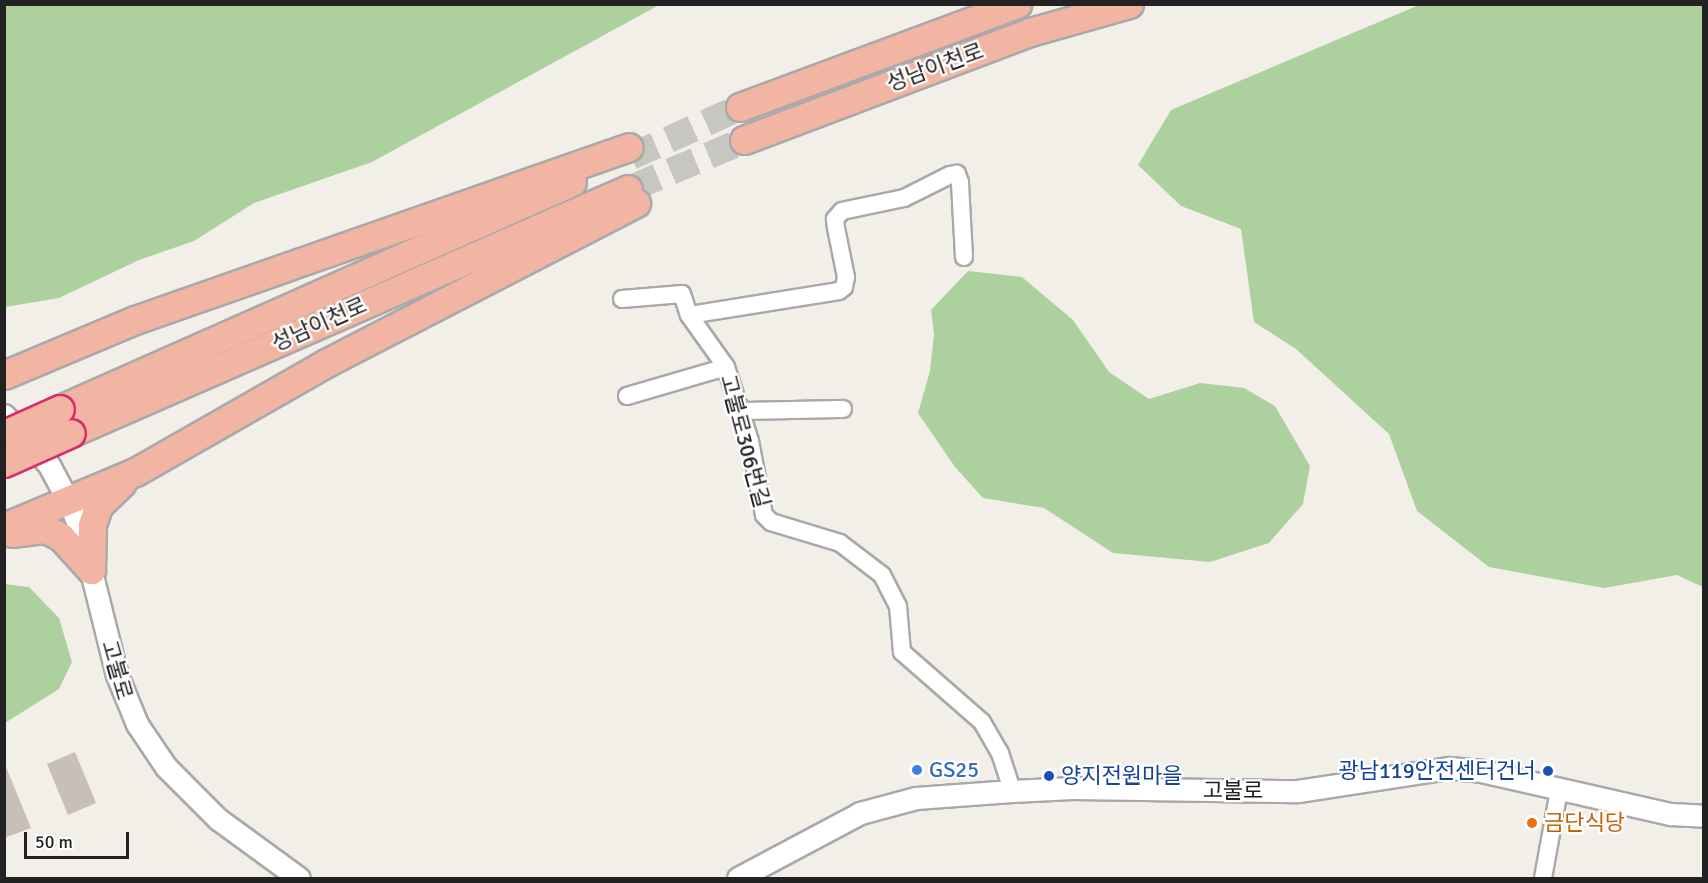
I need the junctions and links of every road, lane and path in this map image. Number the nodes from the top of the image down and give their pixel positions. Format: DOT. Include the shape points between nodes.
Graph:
graph roads {
  1 [pos="1017,4"];
  2 [pos="1129,4"];
  3 [pos="740,107"];
  4 [pos="744,141"];
  5 [pos="964,257"];
  6 [pos="622,299"];
  7 [pos="689,315"];
  8 [pos="61,350"];
  9 [pos="4,362"];
  10 [pos="726,367"];
  11 [pos="4,375"];
  12 [pos="627,396"];
  13 [pos="843,410"];
  14 [pos="740,411"];
  15 [pos="4,415"];
  16 [pos="4,434"];
  17 [pos="4,463"];
  18 [pos="137,471"];
  19 [pos="69,500"];
  20 [pos="4,527"];
  21 [pos="4,534"];
  22 [pos="91,570"];
  23 [pos="1559,789"];
  24 [pos="1012,792"];
  25 [pos="1704,816"];
  26 [pos="298,879"];
  27 [pos="738,879"];
  28 [pos="1543,879"];
  1 -- 3 [label="highway, 성남이천로"];
  2 -- 4 [label="highway, 성남이천로" via="1030,32"];
  5 -- 7 [label="street" via="957,174 904,198 842,212 836,219 836,228 846,277 844,287 838,291"];
  6 -- 7 [label="street, 고불로306번길" via="682,294"];
  7 -- 10 [label="street, 고불로306번길"];
  8 -- 9 [label="highway"];
  8 -- 11 [label="highway"];
  8 -- 16 [label="highway, 성남이천로, bridge" via="421,217 630,152"];
  10 -- 12 [label="street"];
  10 -- 14 [label="street, 고불로306번길"];
  13 -- 14 [label="street"];
  14 -- 24 [label="street, 고불로306번길" via="764,515 771,522 840,543 882,575 898,606 902,652 910,663 982,722 1000,753"];
  15 -- 19 [label="street, 고불로" via="49,465"];
  17 -- 18 [label="highway, 성남이천로, bridge" via="634,195"];
  18 -- 19 [label="highway"];
  18 -- 22 [label="highway" via="98,506 92,525"];
  19 -- 20 [label="highway"];
  19 -- 22 [label="street, 고불로"];
  21 -- 22 [label="highway" via="46,529 61,537"];
  22 -- 26 [label="street, 고불로" via="125,701 152,747 166,767 218,819"];
  23 -- 24 [label="street, 고불로" via="1481,771 1449,768 1299,790 1072,788"];
  23 -- 25 [label="street, 고불로" via="1671,814"];
  23 -- 28 [label="street"];
  24 -- 27 [label="street, 고불로" via="916,798 869,810 834,824"];
}
